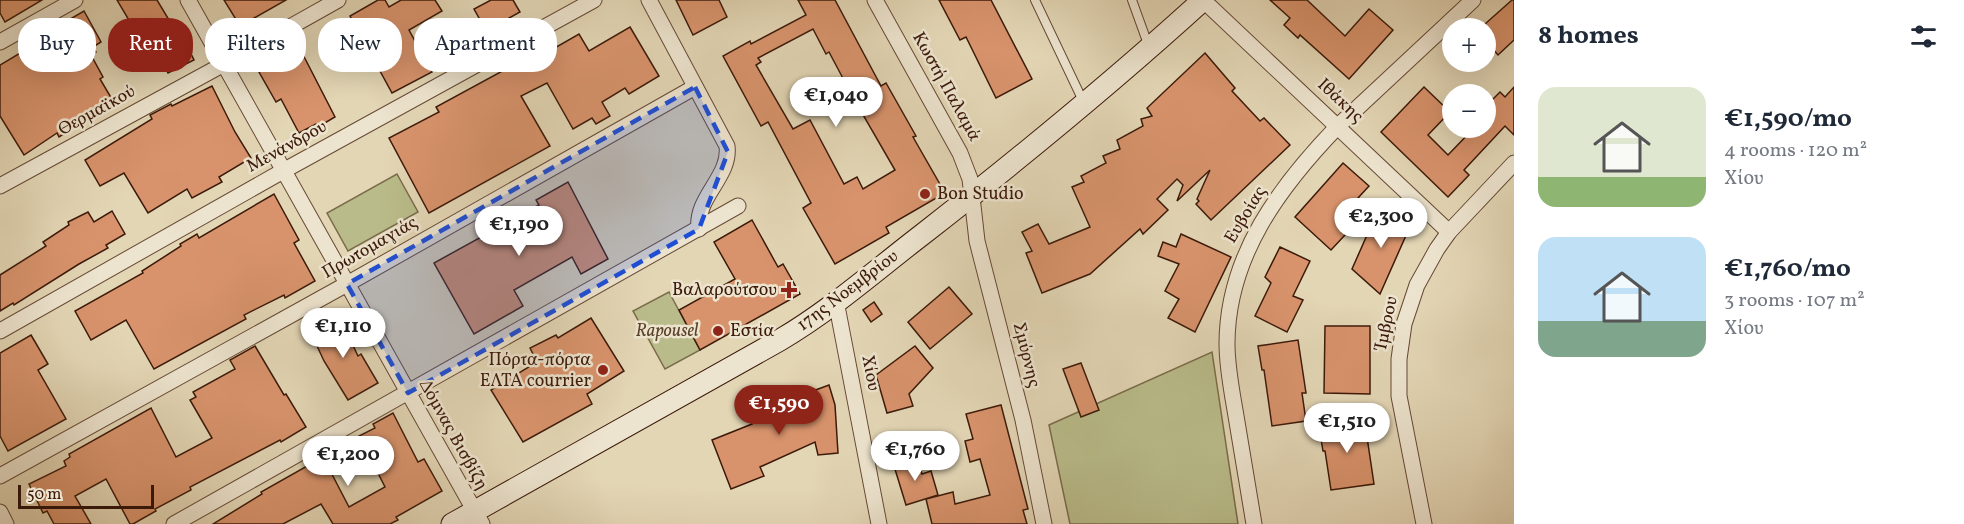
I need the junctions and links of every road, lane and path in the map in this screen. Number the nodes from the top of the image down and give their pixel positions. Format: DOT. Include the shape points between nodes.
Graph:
graph roads {
  1 [pos="75,0"];
  2 [pos="188,0"];
  3 [pos="338,0"];
  4 [pos="594,0"];
  5 [pos="649,0"];
  6 [pos="875,0"];
  7 [pos="1035,0"];
  8 [pos="1132,0"];
  9 [pos="1203,0"];
  10 [pos="1473,0"];
  11 [pos="306,18"];
  12 [pos="205,30"];
  13 [pos="0,42"];
  14 [pos="1150,48"];
  15 [pos="209,72"];
  16 [pos="228,72"];
  17 [pos="695,87"];
  18 [pos="1085,104"];
  19 [pos="1338,126"];
  20 [pos="1514,163"];
  21 [pos="283,171"];
  22 [pos="0,186"];
  23 [pos="972,196"];
  24 [pos="738,206"];
  25 [pos="699,229"];
  26 [pos="1449,232"];
  27 [pos="347,284"];
  28 [pos="836,301"];
  29 [pos="0,331"];
  30 [pos="408,393"];
  31 [pos="0,476"];
  32 [pos="0,512"];
  33 [pos="478,518"];
  34 [pos="6,524"];
  35 [pos="174,524"];
  36 [pos="452,524"];
  37 [pos="879,524"];
  38 [pos="1044,524"];
  39 [pos="1254,524"];
  40 [pos="1424,524"];
  1 -- 13 [label="street"];
  2 -- 12 [label="street, Δόμνας Βισβίζη"];
  3 -- 11 [label="street, Θερμαϊκού"];
  4 -- 21 [label="street, Μενάνδρου"];
  5 -- 17 [label="street"];
  6 -- 23 [label="street, Κωστή Παλαμά" via="960,153"];
  7 -- 18 [label="lane"];
  8 -- 14 [label="lane"];
  9 -- 14 [label="street, 17ης Νοεμβρίου"];
  9 -- 19 [label="street, Ιθάκης"];
  10 -- 19 [label="street, Ευβοίας"];
  14 -- 18 [label="street, 17ης Νοεμβρίου"];
  15 -- 22 [label="street, Θερμαϊκού"];
  16 -- 21 [label="street, Δόμνας Βισβίζη"];
  17 -- 25 [label="street" via="728,152 702,204"];
  17 -- 27 [label="street, Πρωτομαγιάς"];
  18 -- 23 [label="street, 17ης Νοεμβρίου"];
  19 -- 26 [label="street, Ιθάκης"];
  19 -- 39 [label="street, Ευβοίας" via="1260,224 1244,256 1232,299 1228,366"];
  20 -- 26 [label="street, Ίμβρου"];
  21 -- 27 [label="street, Δόμνας Βισβίζη"];
  21 -- 29 [label="street, Μενάνδρου"];
  23 -- 28 [label="street, 17ης Νοεμβρίου"];
  23 -- 38 [label="street, Σμύρνης" via="977,241 1023,420"];
  24 -- 25 [label="street"];
  25 -- 30 [label="street"];
  26 -- 40 [label="street, Ίμβρου" via="1417,285 1404,324 1399,359 1401,410"];
  27 -- 30 [label="street, Δόμνας Βισβίζη"];
  27 -- 31 [label="street, Πρωτομαγιάς"];
  28 -- 33 [label="street, 17ης Νοεμβρίου" via="780,340"];
  28 -- 37 [label="street, Χίου"];
  30 -- 33 [label="street, Δόμνας Βισβίζη"];
  30 -- 35 [label="street"];
  32 -- 34 [label="street"];
  33 -- 36 [label="street, 17ης Νοεμβρίου"];
}
